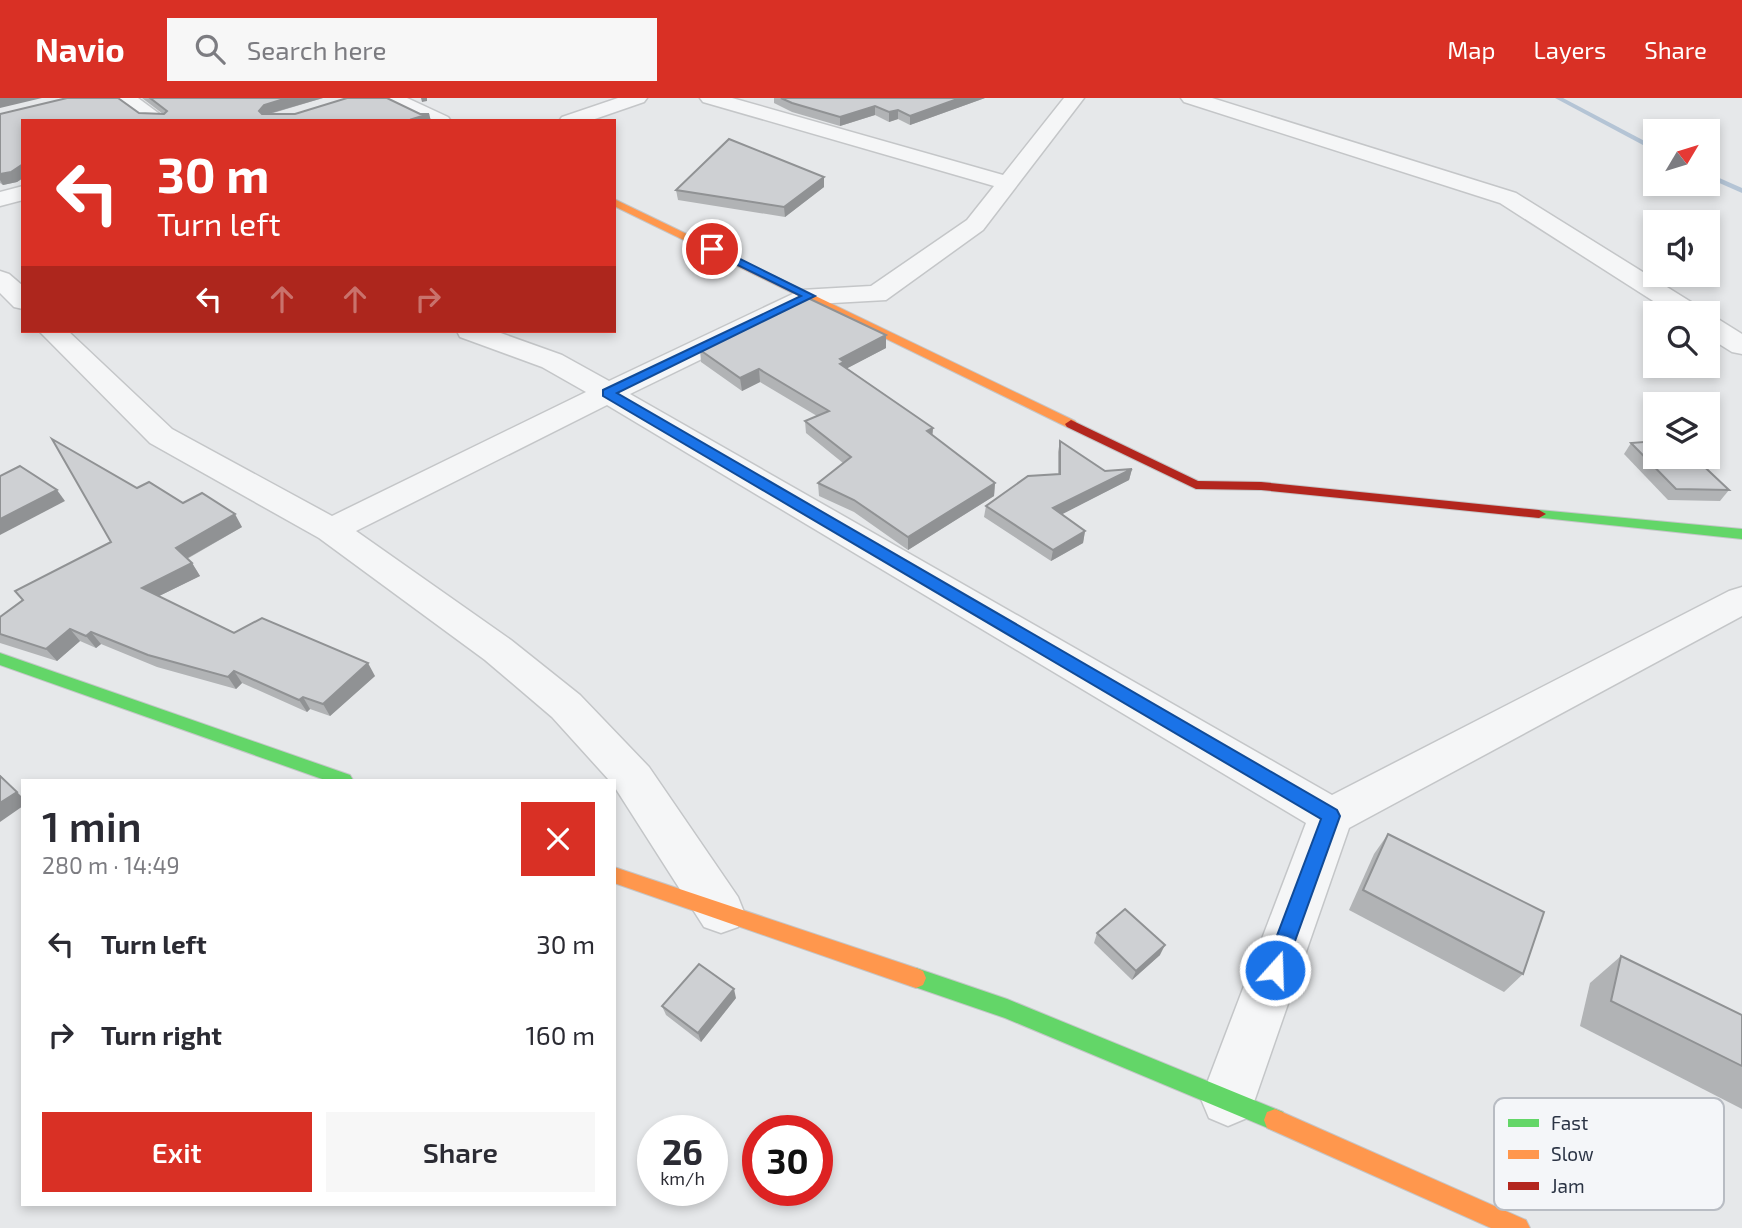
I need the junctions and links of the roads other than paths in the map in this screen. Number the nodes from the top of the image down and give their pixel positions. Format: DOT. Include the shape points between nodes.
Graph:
graph roads {
  1 [pos="125,98"];
  2 [pos="391,98"];
  3 [pos="636,98"];
  4 [pos="710,98"];
  5 [pos="1074,98"];
  6 [pos="1191,98"];
  7 [pos="156,119"];
  8 [pos="437,119"];
  9 [pos="575,119"];
  10 [pos="1008,183"];
  11 [pos="21,194"];
  12 [pos="0,200"];
  13 [pos="616,203"];
  14 [pos="0,279"];
  15 [pos="810,296"];
  16 [pos="21,301"];
  17 [pos="1671,301"];
  18 [pos="21,304"];
  19 [pos="0,314"];
  20 [pos="1720,332"];
  21 [pos="55,333"];
  22 [pos="475,333"];
  23 [pos="1742,346"];
  24 [pos="608,393"];
  25 [pos="331,530"];
  26 [pos="1742,534"];
  27 [pos="1742,600"];
  28 [pos="0,659"];
  29 [pos="341,779"];
  30 [pos="1331,816"];
  31 [pos="616,876"];
  32 [pos="721,912"];
  33 [pos="1228,1099"];
  34 [pos="1518,1228"];
  1 -- 7 [label="street"];
  2 -- 8 [label="street"];
  3 -- 9 [label="street"];
  4 -- 10 [label="street"];
  5 -- 10 [label="street"];
  6 -- 17 [label="street" via="1508,198"];
  10 -- 15 [label="street" via="975,225 877,294"];
  11 -- 12 [label="street"];
  13 -- 15 [label="street"];
  14 -- 16 [label="street"];
  15 -- 24 [label="street"];
  15 -- 26 [label="street" via="1196,485 1261,486"];
  18 -- 19 [label="street"];
  20 -- 23 [label="street"];
  21 -- 25 [label="street" via="161,436"];
  22 -- 24 [label="street" via="552,361"];
  24 -- 25 [label="street"];
  24 -- 30 [label="street"];
  25 -- 32 [label="street" via="498,650 566,706 634,779"];
  27 -- 30 [label="street"];
  28 -- 29 [label="street"];
  30 -- 33 [label="street"];
  31 -- 32 [label="street"];
  32 -- 33 [label="street" via="1007,1009"];
  33 -- 34 [label="street"];
}
